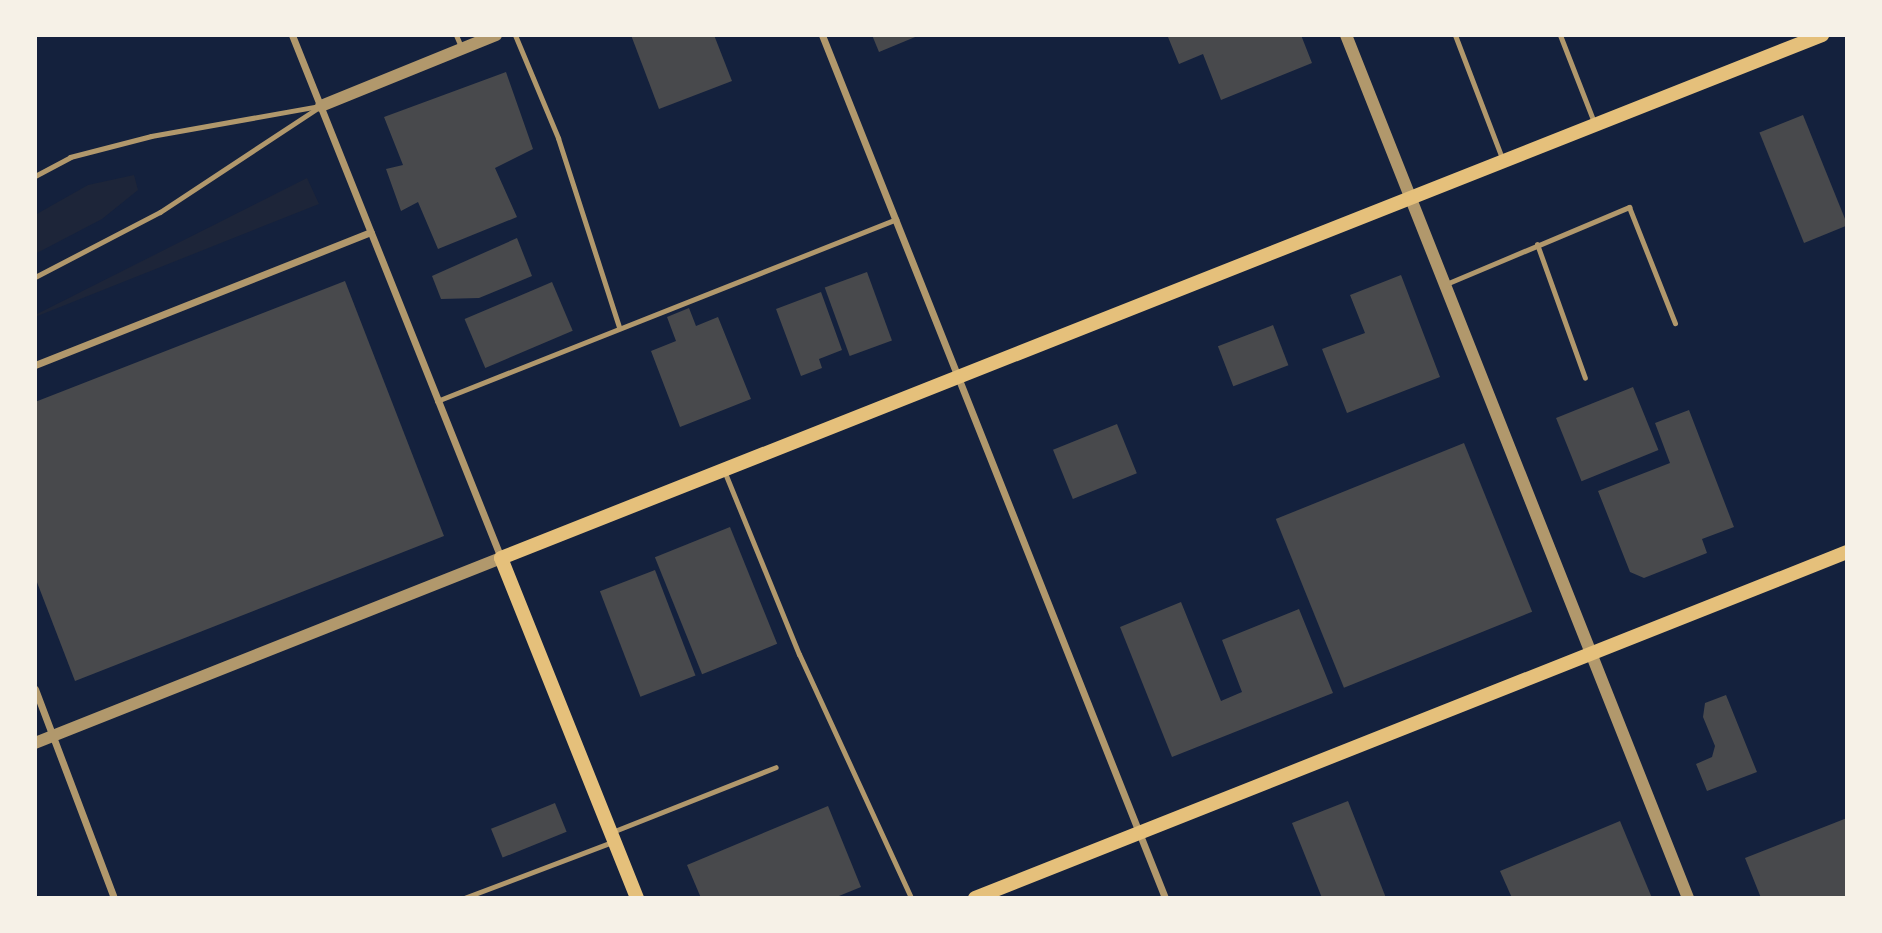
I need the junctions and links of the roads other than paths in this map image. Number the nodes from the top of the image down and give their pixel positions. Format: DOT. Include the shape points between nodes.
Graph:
graph roads {
  1 [pos="292,35"];
  2 [pos="456,35"];
  3 [pos="496,35"];
  4 [pos="515,35"];
  5 [pos="822,35"];
  6 [pos="1346,35"];
  7 [pos="1455,35"];
  8 [pos="1560,35"];
  9 [pos="1822,35"];
  10 [pos="462,49"];
  11 [pos="321,106"];
  12 [pos="1595,125"];
  13 [pos="1503,161"];
  14 [pos="35,176"];
  15 [pos="1411,198"];
  16 [pos="896,219"];
  17 [pos="371,232"];
  18 [pos="1537,244"];
  19 [pos="35,277"];
  20 [pos="1446,284"];
  21 [pos="1675,323"];
  22 [pos="619,327"];
  23 [pos="35,365"];
  24 [pos="958,377"];
  25 [pos="1585,378"];
  26 [pos="437,401"];
  27 [pos="723,470"];
  28 [pos="1847,552"];
  29 [pos="501,558"];
  30 [pos="1591,653"];
  31 [pos="35,689"];
  32 [pos="54,736"];
  33 [pos="35,743"];
  34 [pos="776,766"];
  35 [pos="1139,833"];
  36 [pos="614,836"];
  37 [pos="114,898"];
  38 [pos="464,898"];
  39 [pos="638,898"];
  40 [pos="911,898"];
  41 [pos="975,898"];
  42 [pos="1165,898"];
  43 [pos="1688,898"];
  1 -- 11 [label="street"];
  2 -- 10 [label="lane"];
  3 -- 10 [label="street"];
  4 -- 22 [label="lane" via="558,138"];
  5 -- 16 [label="street"];
  6 -- 15 [label="street"];
  7 -- 13 [label="lane"];
  8 -- 12 [label="lane"];
  9 -- 12 [label="main road"];
  10 -- 11 [label="street"];
  11 -- 14 [label="lane" via="151,136 70,157"];
  11 -- 17 [label="street"];
  11 -- 19 [label="lane" via="160,212"];
  12 -- 13 [label="main road"];
  13 -- 15 [label="main road"];
  15 -- 20 [label="street"];
  15 -- 24 [label="main road"];
  16 -- 22 [label="lane"];
  16 -- 24 [label="street"];
  17 -- 23 [label="street"];
  17 -- 26 [label="street"];
  18 -- 20 [label="lane"];
  18 -- 21 [label="lane" via="1629,207"];
  18 -- 25 [label="lane"];
  20 -- 30 [label="street"];
  22 -- 26 [label="lane"];
  24 -- 27 [label="main road"];
  24 -- 35 [label="street"];
  26 -- 29 [label="street"];
  27 -- 29 [label="main road"];
  27 -- 40 [label="lane" via="799,654"];
  28 -- 30 [label="main road"];
  29 -- 32 [label="street"];
  29 -- 36 [label="main road"];
  30 -- 35 [label="main road"];
  30 -- 43 [label="street"];
  31 -- 32 [label="street"];
  32 -- 33 [label="street"];
  32 -- 37 [label="street"];
  34 -- 36 [label="lane"];
  35 -- 41 [label="main road"];
  35 -- 42 [label="street"];
  36 -- 38 [label="lane"];
  36 -- 39 [label="main road"];
}
